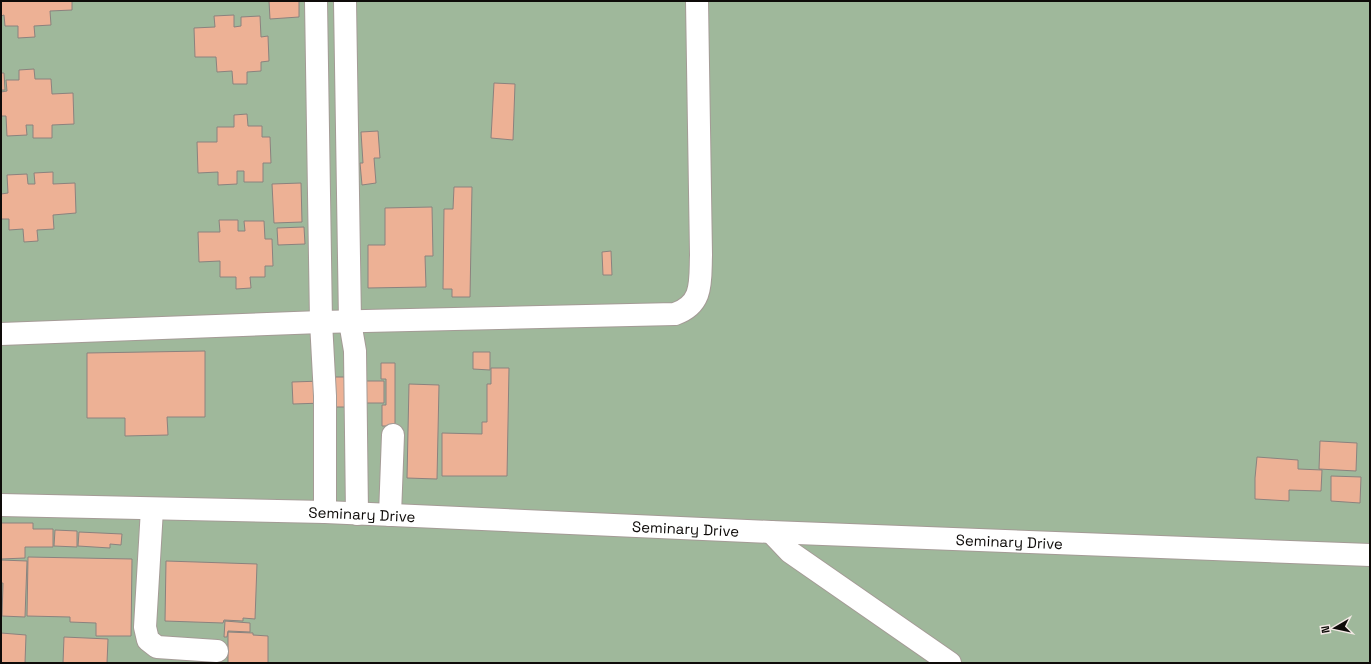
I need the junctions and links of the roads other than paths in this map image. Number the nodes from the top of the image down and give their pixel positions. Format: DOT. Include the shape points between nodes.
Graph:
graph roads {
  1 [pos="316,1"];
  2 [pos="345,1"];
  3 [pos="697,1"];
  4 [pos="321,322"];
  5 [pos="350,322"];
  6 [pos="1,334"];
  7 [pos="393,435"];
  8 [pos="1,505"];
  9 [pos="152,509"];
  10 [pos="325,512"];
  11 [pos="357,514"];
  12 [pos="390,515"];
  13 [pos="771,532"];
  14 [pos="1370,555"];
  15 [pos="217,651"];
  16 [pos="950,663"];
  1 -- 4 [label="street"];
  2 -- 5 [label="street"];
  3 -- 5 [label="street" via="701,255 700,288 694,302 675,314"];
  4 -- 5 [label="street"];
  4 -- 6 [label="street"];
  4 -- 10 [label="street" via="325,396"];
  5 -- 11 [label="street" via="355,352"];
  7 -- 12 [label="street"];
  8 -- 9 [label="street, Seminary Drive"];
  9 -- 10 [label="street, Seminary Drive"];
  9 -- 15 [label="street" via="145,627 148,640 156,648"];
  10 -- 11 [label="street, Seminary Drive"];
  11 -- 12 [label="street, Seminary Drive"];
  12 -- 13 [label="street, Seminary Drive"];
  13 -- 14 [label="street, Seminary Drive"];
  13 -- 16 [label="street" via="790,552"];
}
